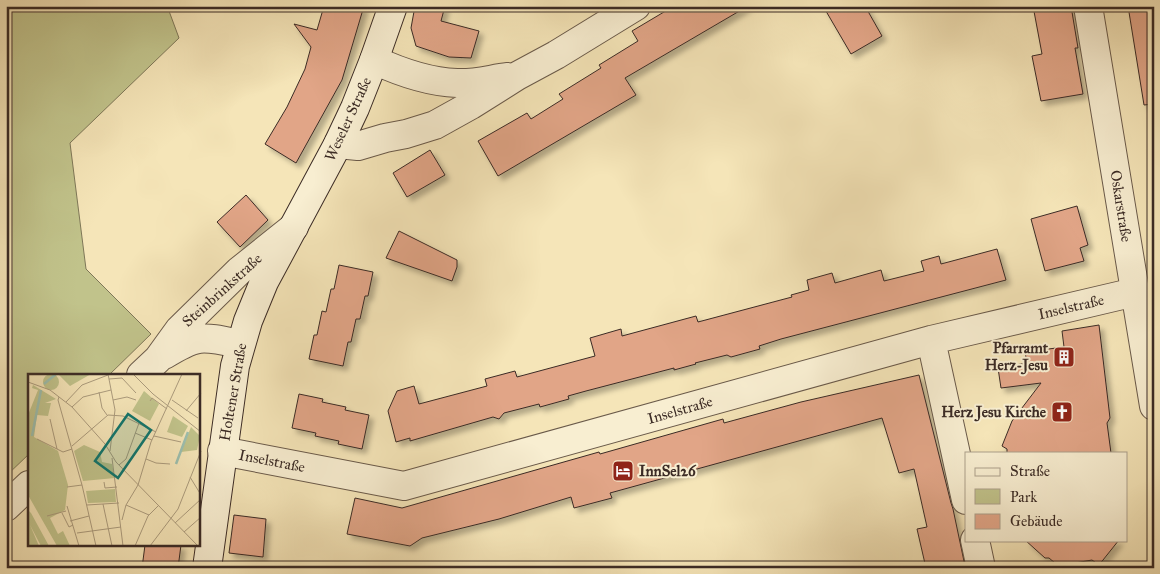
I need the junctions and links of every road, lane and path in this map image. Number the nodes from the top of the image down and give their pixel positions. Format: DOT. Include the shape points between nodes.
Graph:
graph roads {
  1 [pos="393,6"];
  2 [pos="636,6"];
  3 [pos="1088,6"];
  4 [pos="374,60"];
  5 [pos="516,76"];
  6 [pos="338,144"];
  7 [pos="294,227"];
  8 [pos="1135,292"];
  9 [pos="931,340"];
  10 [pos="240,344"];
  11 [pos="150,367"];
  12 [pos="1154,406"];
  13 [pos="222,451"];
  14 [pos="28,486"];
  15 [pos="965,495"];
  16 [pos="6,507"];
  17 [pos="975,542"];
  18 [pos="207,568"];
  19 [pos="981,568"];
  1 -- 4 [label="street, Weseler Straße"];
  2 -- 5 [label="street"];
  3 -- 8 [label="street, Oskarstraße"];
  4 -- 5 [label="street" via="428,80 458,83"];
  4 -- 6 [label="street, Weseler Straße"];
  5 -- 6 [label="street" via="435,125 358,146"];
  6 -- 7 [label="street, Weseler Straße"];
  7 -- 10 [label="street, Holtener Straße" via="264,282"];
  7 -- 11 [label="street, Steinbrinkstraße" via="239,271 185,323"];
  8 -- 9 [label="street, Inselstraße"];
  8 -- 12 [label="street, Oskarstraße"];
  9 -- 13 [label="street, Inselstraße" via="404,486"];
  9 -- 15 [label="street"];
  10 -- 11 [label="street, Steinbrinkstraße" via="206,337 192,339"];
  10 -- 13 [label="street, Holtener Straße"];
  13 -- 18 [label="street, Holtener Straße"];
  14 -- 16 [label="street"];
  17 -- 19 [label="street"];
}
